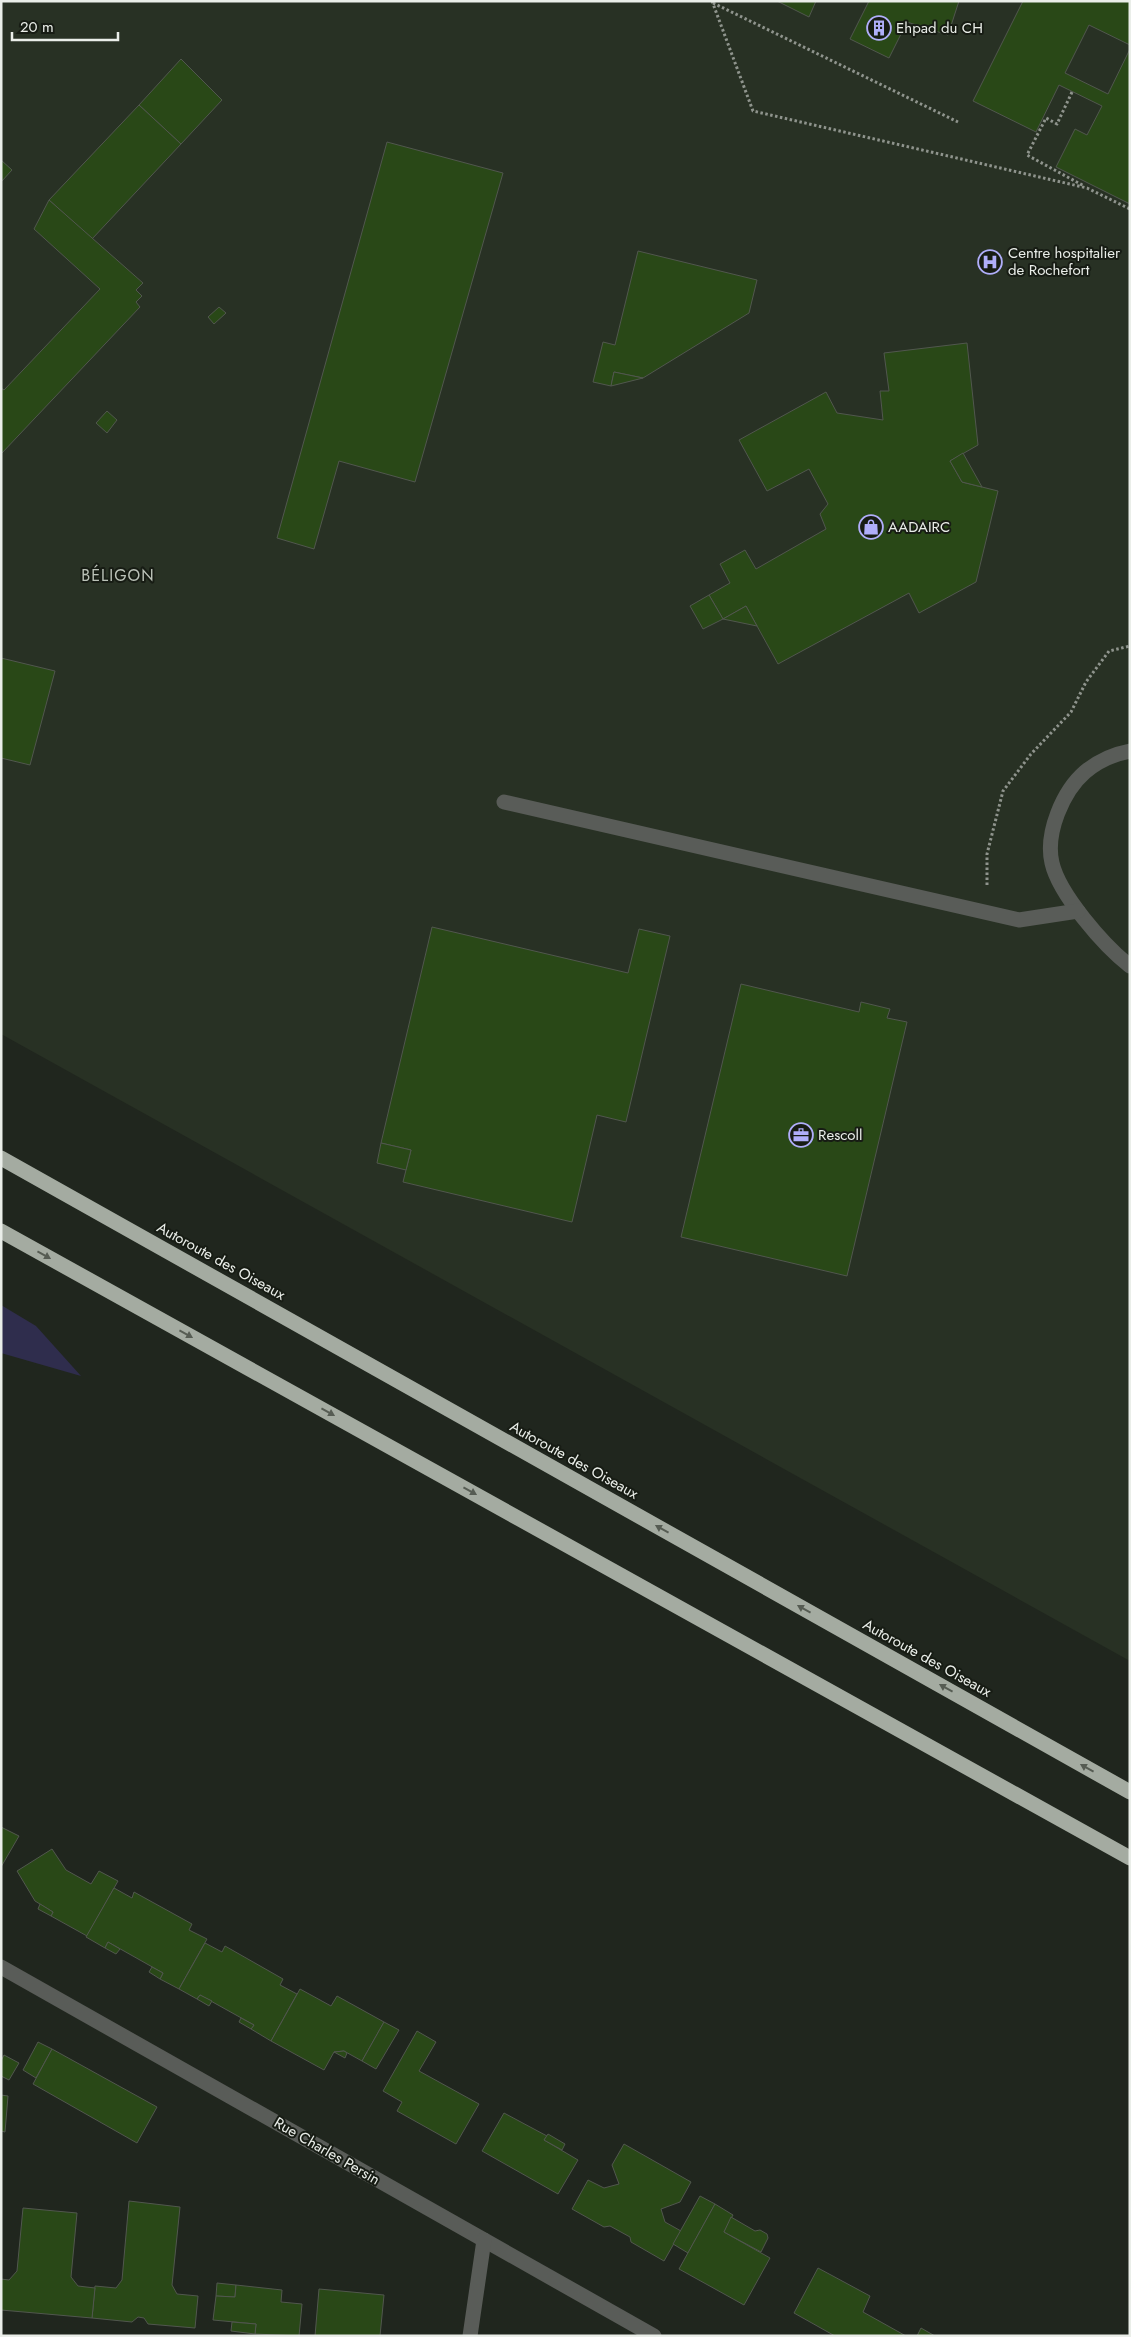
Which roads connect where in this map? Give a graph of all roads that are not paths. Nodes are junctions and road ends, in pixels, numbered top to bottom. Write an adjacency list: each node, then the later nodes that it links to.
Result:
1 (1130, 751): 3 (street)
2 (504, 802): 3 (street)
3 (1078, 911): 4 (street)
4 (1130, 966)
5 (1, 1158): 7 (highway, Autoroute des Oiseaux, one-way to 5)
6 (1, 1231): 8 (highway, one-way to 8)
7 (1130, 1792)
8 (1130, 1858)
9 (1, 1966): 10 (street, Rue Charles Persin)
10 (484, 2240): 11 (street); 12 (street, Rue Charles Persin)
11 (470, 2336)
12 (654, 2336)

